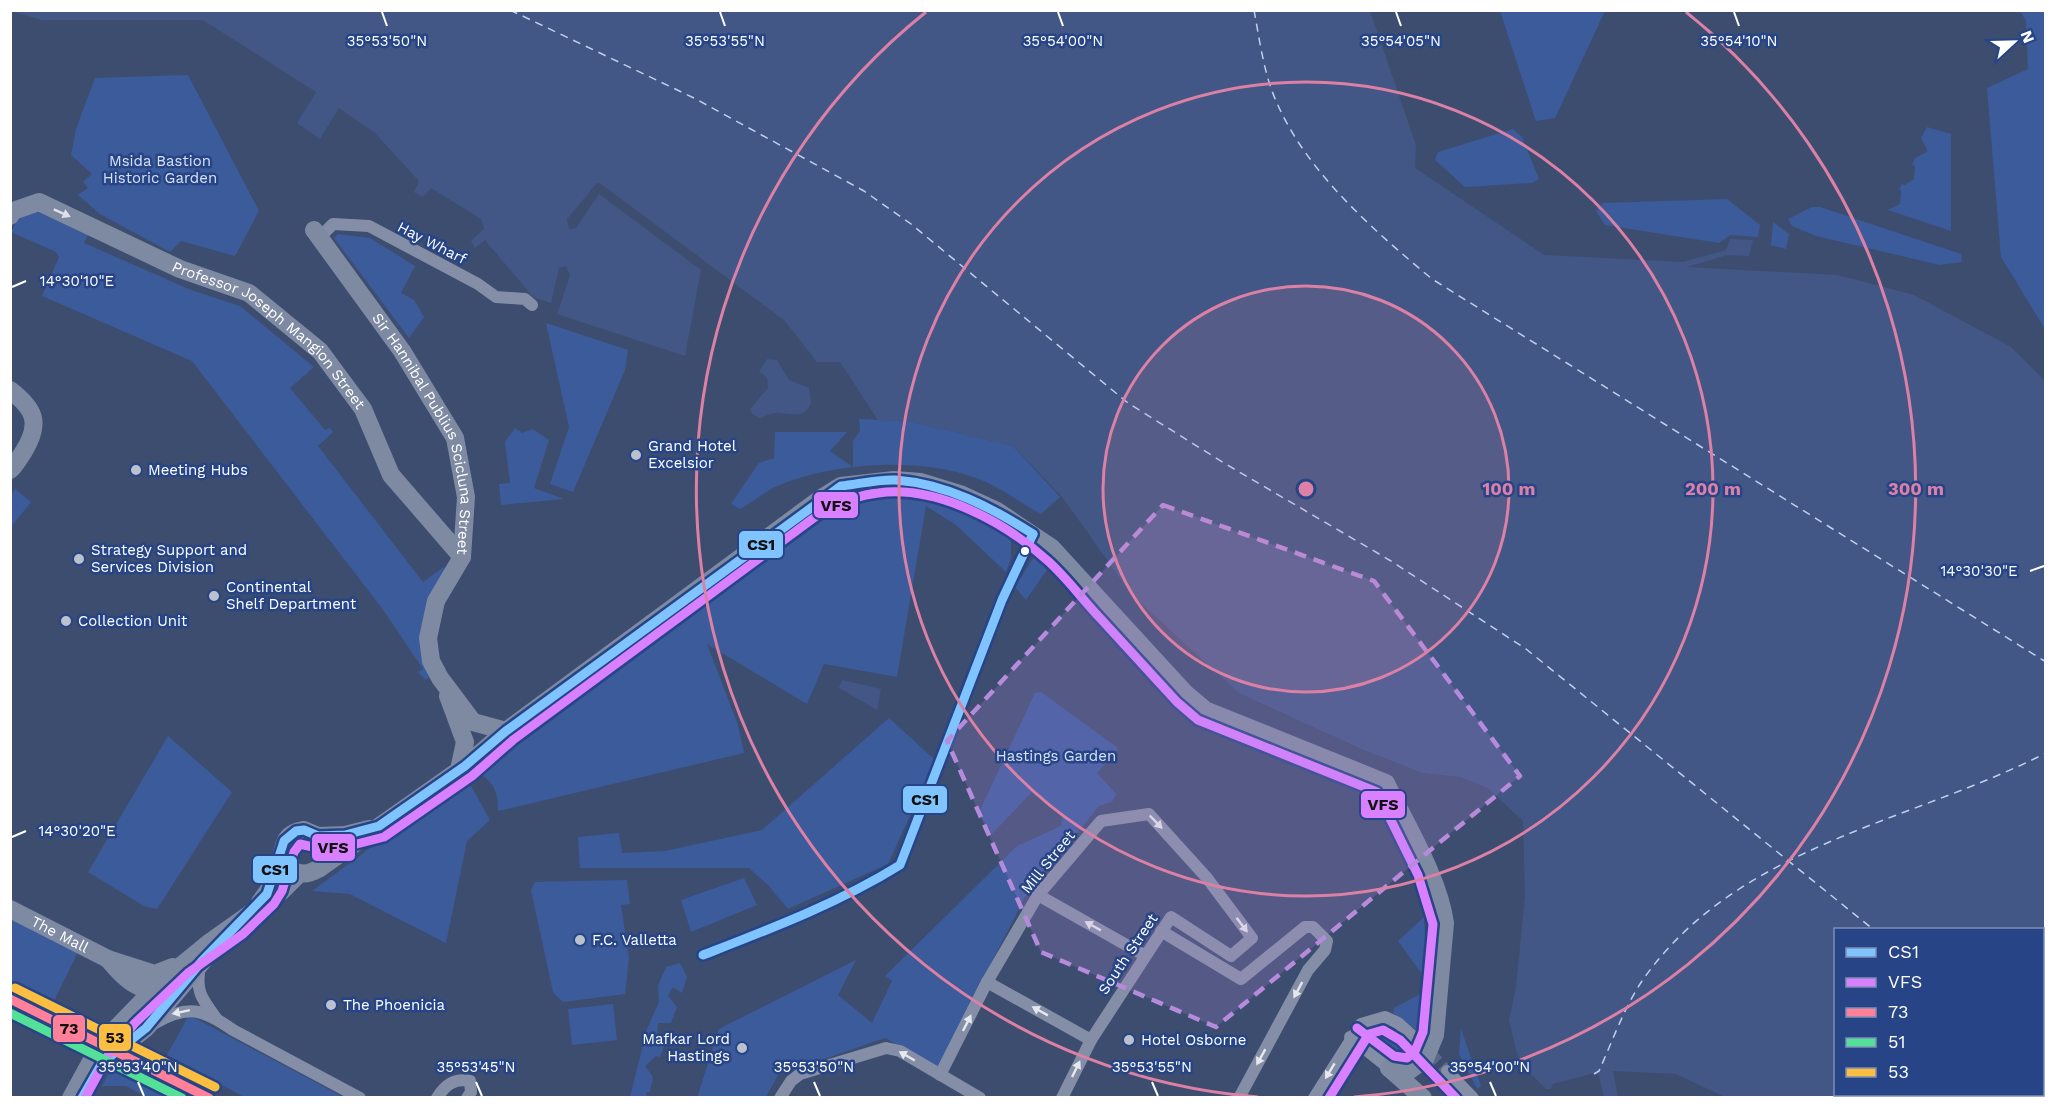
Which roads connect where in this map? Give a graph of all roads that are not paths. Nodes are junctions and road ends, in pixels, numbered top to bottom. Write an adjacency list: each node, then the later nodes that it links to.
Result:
1 (10, 216): 6 (street, Professor Joseph Mangion Street, one-way to 6)
2 (317, 234): 3 (street, Hay Wharf); 6 (street, Sir Hannibal Publius Scicluna Street)
3 (532, 305)
4 (10, 390): 5 (street)
5 (11, 470)
6 (462, 557): 7 (street, Sir Hannibal Publius Scicluna Street)
7 (444, 683): 8 (street, Sir Hannibal Publius Scicluna Street); 11 (street, Sir Hannibal Publius Scicluna Street)
8 (473, 722): 9 (street); 10 (street, Sir Hannibal Publius Scicluna Street)
9 (506, 731): 10 (street); 39 (street)
10 (483, 751): 11 (street)
11 (459, 770): 12 (street)
12 (379, 826): 13 (street); 15 (street)
13 (318, 836): 14 (street); 15 (street)
14 (281, 858): 16 (street); 20 (street)
15 (320, 868): 16 (street)
16 (298, 874): 20 (street)
17 (1207, 878): 18 (street, Mill Street, one-way to 17); 21 (street, South Street, one-way to 21)
18 (1038, 895): 22 (street, one-way to 18); 27 (street, Mill Street)
19 (10, 909): 23 (street, The Mall)
20 (240, 921): 24 (street); 25 (street)
21 (1161, 931): 22 (street, South Street); 51 (street, one-way to 51)
22 (1144, 955): 35 (street, South Street)
23 (108, 959): 25 (street); 26 (street)
24 (202, 961): 28 (street); 31 (street); 33 (street)
25 (181, 964): 28 (street)
26 (126, 980): 28 (street); 30 (street)
27 (987, 982): 35 (street, one-way to 27); 42 (street, Mill Street, one-way to 27)
28 (152, 991): 30 (street)
29 (10, 999): 32 (street)
30 (125, 1019): 32 (street); 37 (street)
31 (217, 1019): 33 (street, one-way to 33); 46 (street)
32 (70, 1028): 37 (street)
33 (146, 1028): 38 (street)
34 (1350, 1037): 36 (street); 40 (street); 52 (street, one-way to 52)
35 (1090, 1040): 50 (street, South Street, one-way to 35)
36 (1417, 1040)
37 (100, 1045): 38 (street); 44 (street)
38 (118, 1050): 45 (street)
39 (1425, 1059): 40 (street); 54 (street)
40 (1389, 1068): 53 (street)
41 (1448, 1071): 55 (street)
42 (940, 1075): 43 (street); 49 (street, one-way to 49)
43 (977, 1097)
44 (71, 1098)
45 (82, 1098)
46 (360, 1098)
47 (437, 1098): 48 (street)
48 (467, 1098)
49 (780, 1098)
50 (1062, 1098)
51 (1239, 1098)
52 (1314, 1098)
53 (1423, 1098)
54 (1428, 1098)
55 (1473, 1098)

